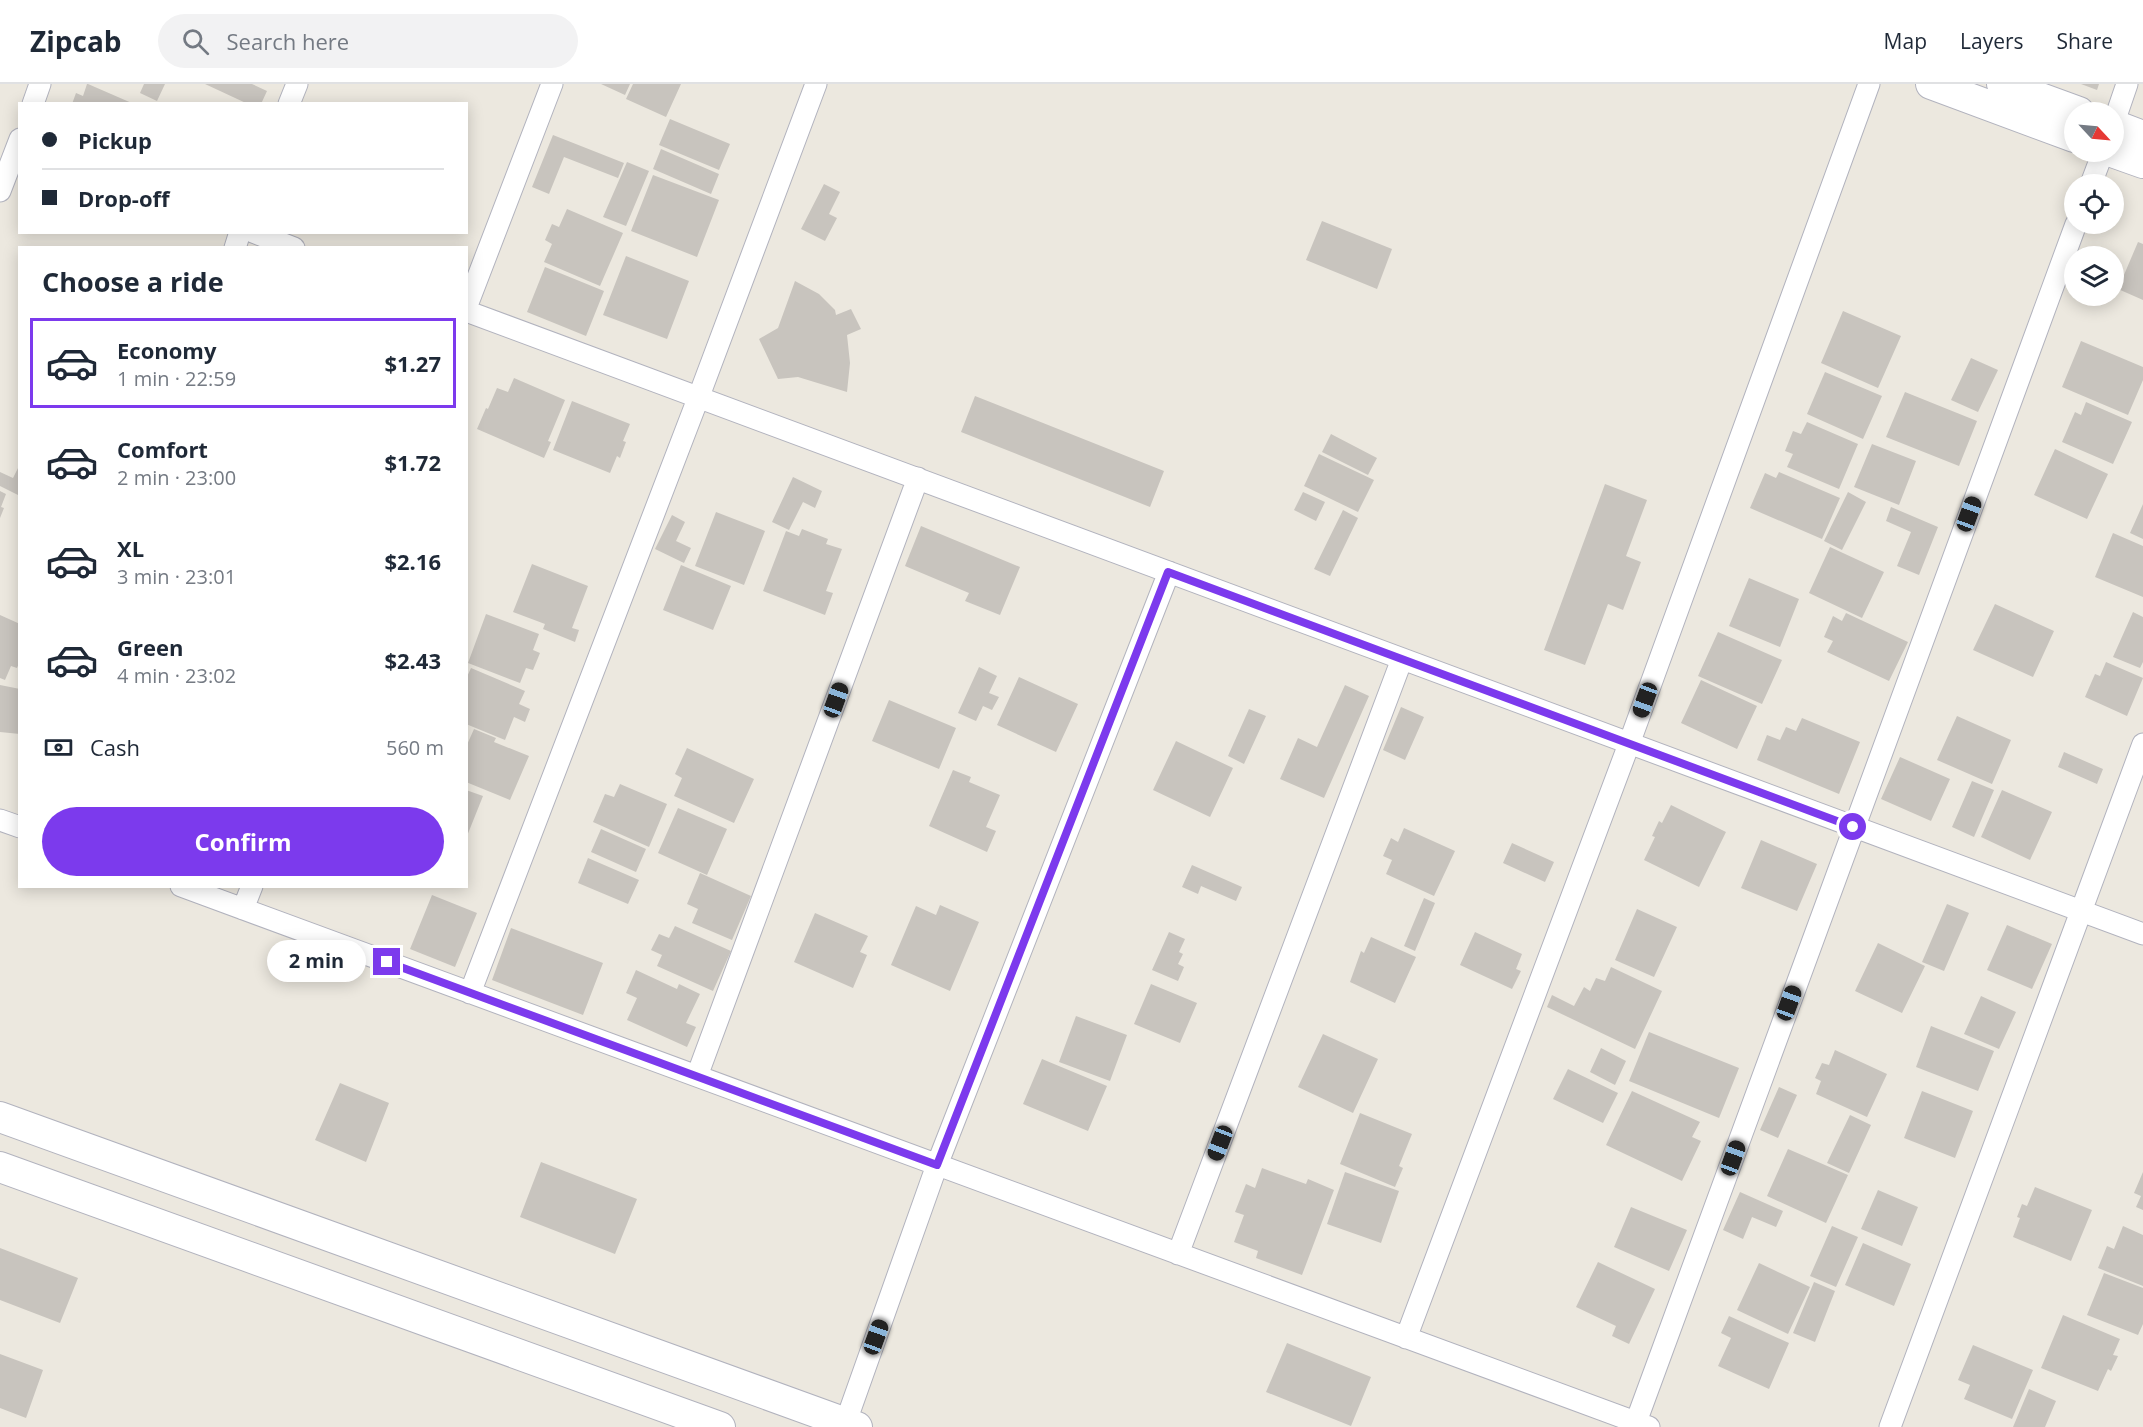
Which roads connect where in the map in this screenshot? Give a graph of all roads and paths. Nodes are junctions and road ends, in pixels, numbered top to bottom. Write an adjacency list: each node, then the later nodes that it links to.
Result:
1 (40, 84): 9 (street)
2 (297, 84): 10 (street)
3 (552, 84): 23 (street)
4 (816, 84): 25 (street)
5 (1869, 84): 29 (street)
6 (1931, 84): 14 (main road)
7 (2002, 84): 12 (main road)
8 (2127, 84): 11 (street)
9 (34, 102)
10 (290, 102)
11 (2121, 102)
12 (2064, 107)
13 (2124, 128): 15 (main road)
14 (2064, 133)
15 (2143, 136)
16 (14, 143): 19 (street)
17 (2124, 156): 18 (main road)
18 (2143, 163)
19 (0, 191)
20 (259, 234): 22 (street)
21 (2072, 234): 31 (street)
22 (289, 246)
23 (468, 304)
24 (468, 310): 25 (street)
25 (699, 396): 26 (street); 37 (street)
26 (918, 478): 27 (street); 38 (street)
27 (1168, 572): 28 (street); 40 (street)
28 (1402, 659): 29 (street); 42 (street)
29 (1629, 744): 31 (street); 43 (street)
30 (2143, 744): 35 (street)
31 (1853, 827): 35 (street); 44 (street)
32 (186, 888): 34 (street)
33 (251, 888): 34 (street)
34 (243, 909): 37 (street)
35 (2081, 911): 36 (street); 47 (street)
36 (2143, 934)
37 (470, 993): 38 (street)
38 (697, 1076): 40 (street)
39 (0, 1117): 45 (main road)
40 (937, 1165): 42 (street); 45 (street)
41 (0, 1167): 46 (main road)
42 (1178, 1254): 43 (street)
43 (1406, 1338): 44 (street)
44 (1642, 1425)
45 (849, 1426)
46 (720, 1427)
47 (1890, 1427)

